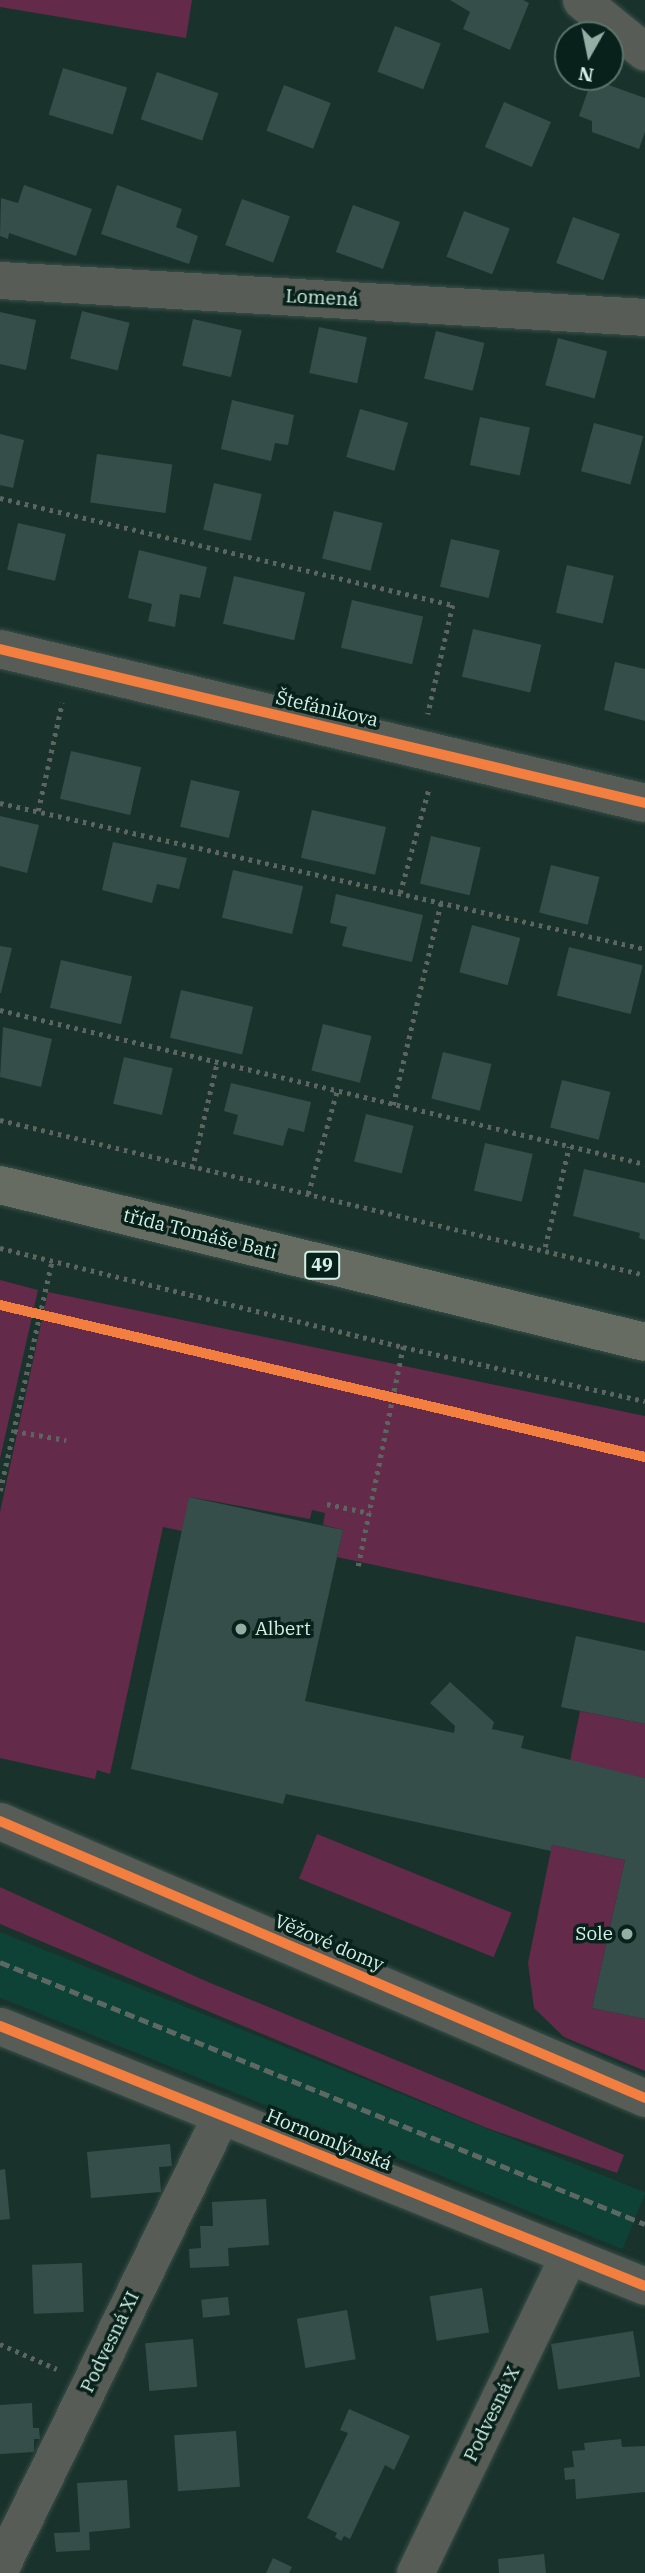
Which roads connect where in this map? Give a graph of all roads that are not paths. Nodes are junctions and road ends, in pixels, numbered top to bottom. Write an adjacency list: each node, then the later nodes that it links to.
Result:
1 (581, 0): 2 (street)
2 (645, 52)
3 (0, 280): 4 (street, Lomená)
4 (645, 317)
5 (0, 649): 6 (street, Štefánikova)
6 (645, 803)
7 (0, 1185): 8 (main road, třída Tomáše Bati / 49)
8 (645, 1342)
9 (0, 1821): 11 (street, Věžové domy)
10 (0, 2026): 12 (street, Hornomlýnská)
11 (645, 2098)
12 (221, 2115): 13 (street, Hornomlýnská); 15 (street, Podvesná XI)
13 (569, 2255): 14 (street, Hornomlýnská); 16 (street, Podvesná X)
14 (645, 2286)
15 (0, 2568)
16 (415, 2573)

